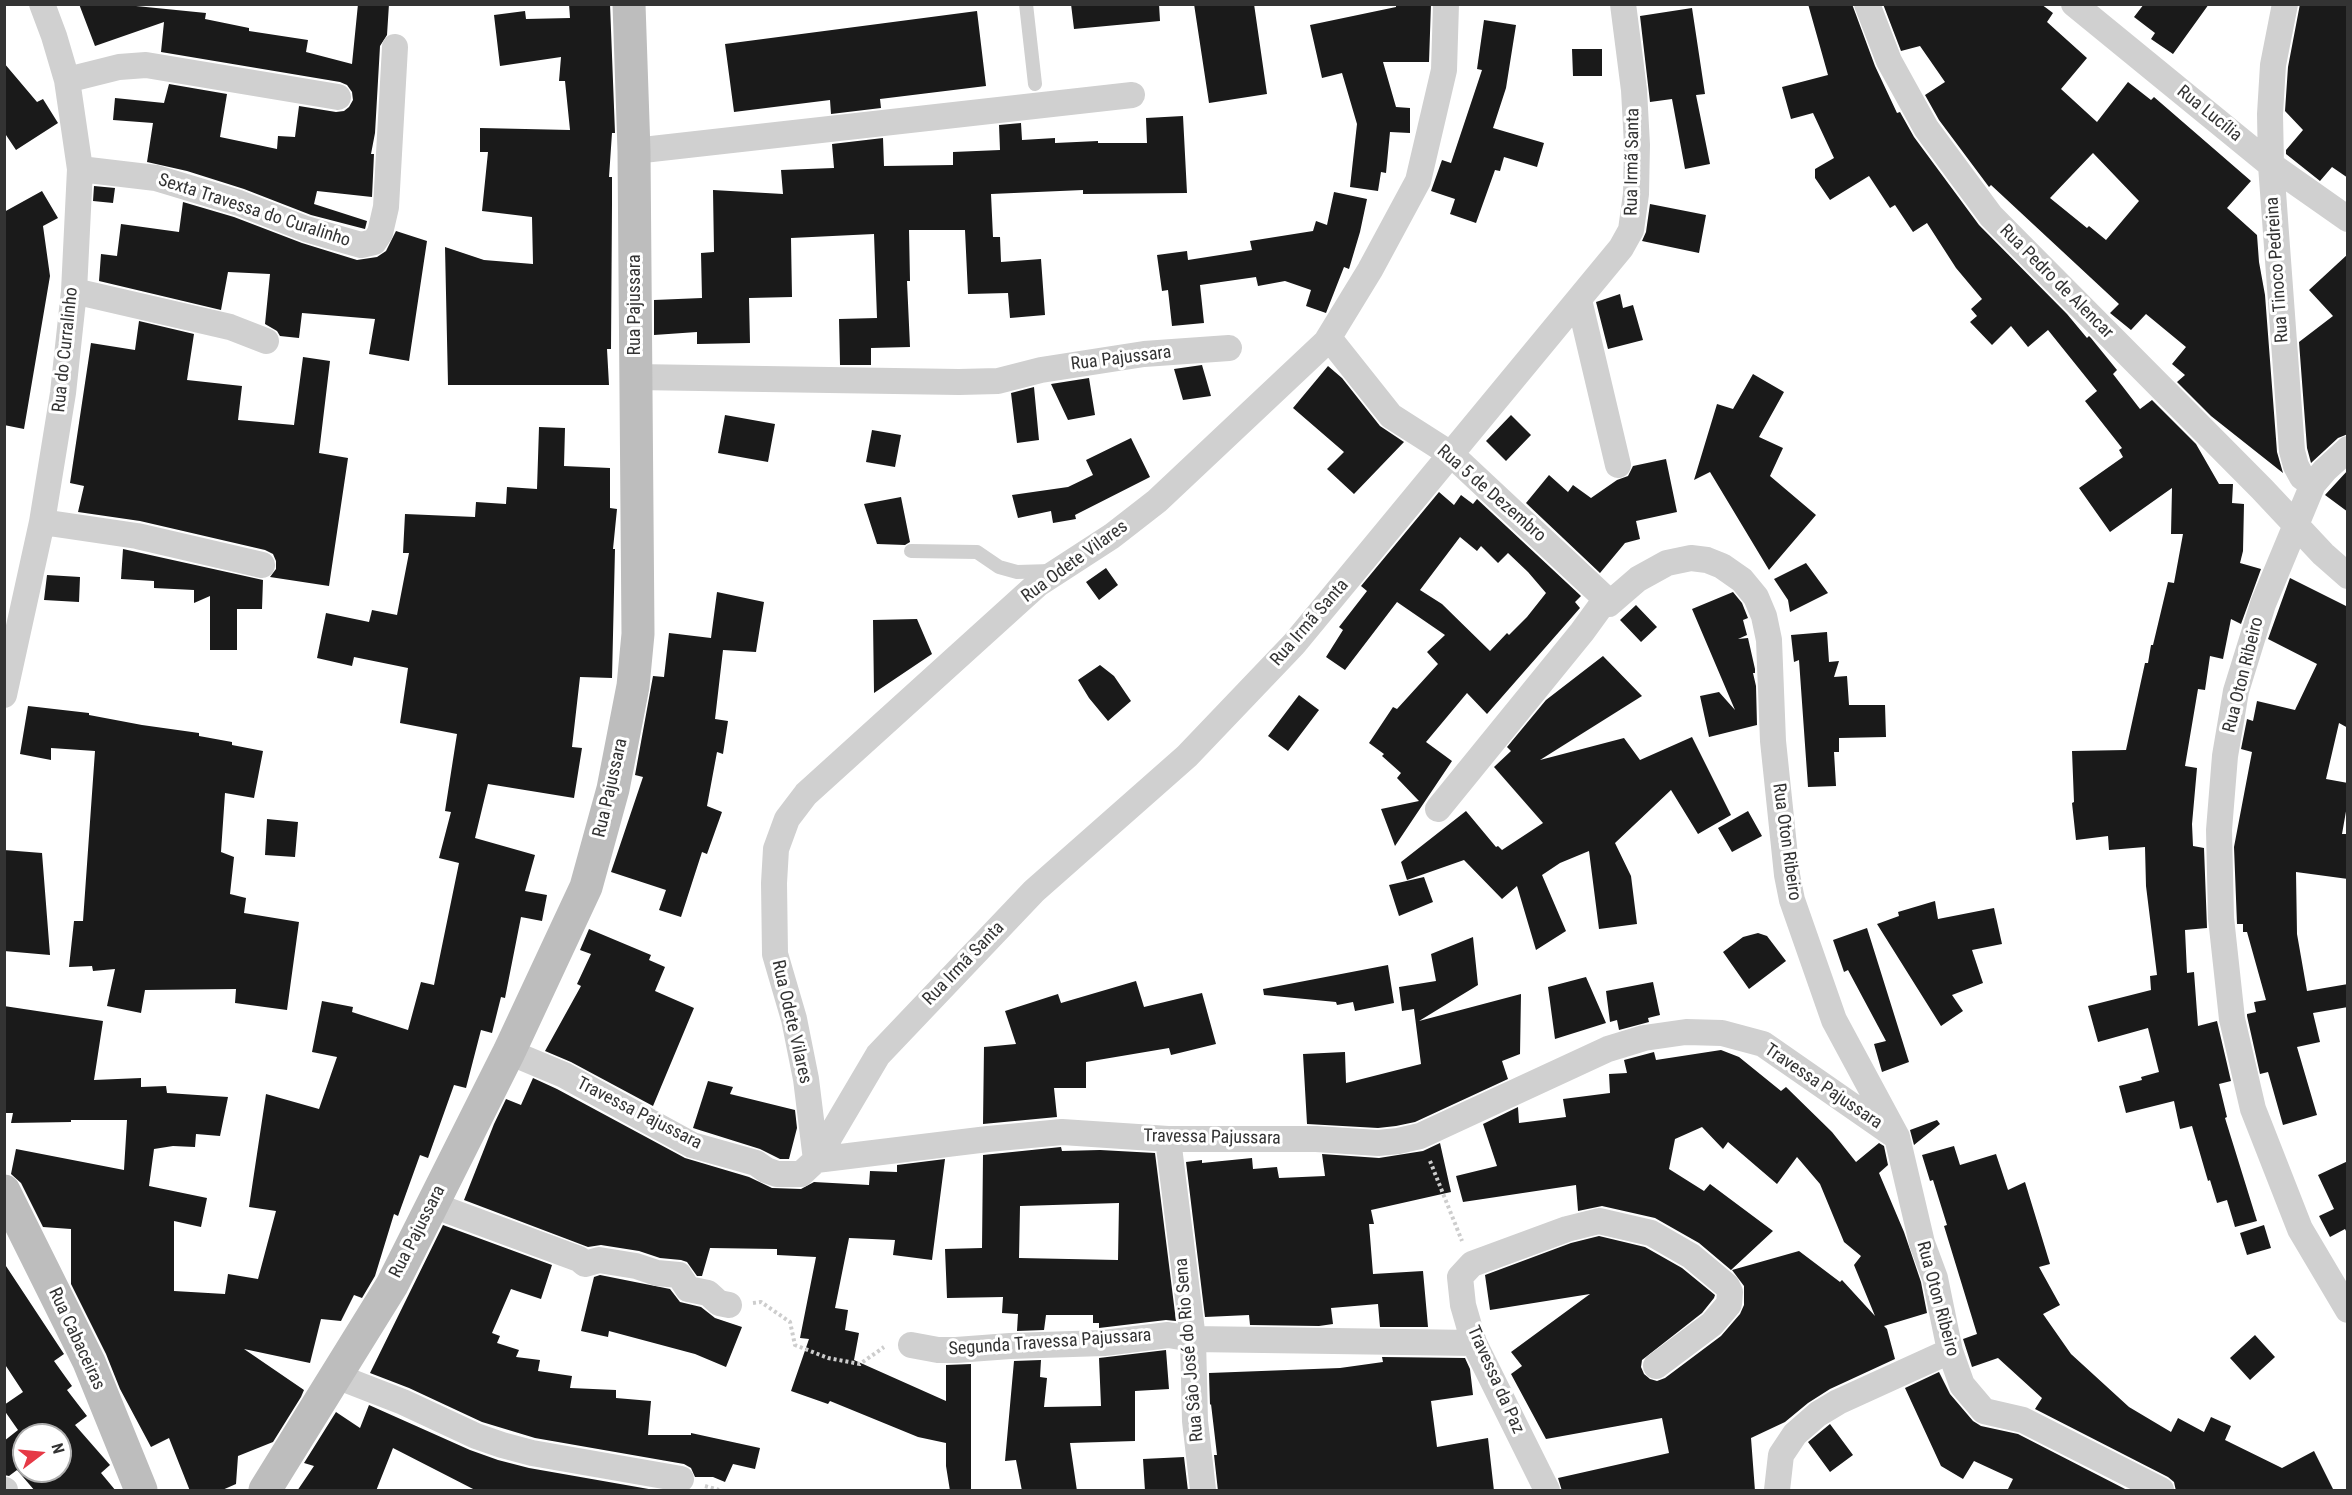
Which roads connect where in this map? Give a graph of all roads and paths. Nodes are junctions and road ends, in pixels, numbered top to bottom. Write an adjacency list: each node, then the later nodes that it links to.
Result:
1 (42, 4): 10 (street, Rua do Curralinho)
2 (629, 4): 14 (main road, Rua Pajussara)
3 (1026, 4): 11 (lane)
4 (1446, 4): 20 (street, Rua Odete Vilares)
5 (1623, 4): 19 (street, Rua Irmã Santa)
6 (1867, 4): 29 (street, Rua Pedro de Alencar)
7 (2074, 4): 15 (street, Rua Lucília)
8 (2285, 4): 15 (street, Rua Tinoco Pedreina)
9 (395, 47): 16 (street, Sexta Travessa do Curalinho)
10 (67, 80): 13 (street); 16 (street, Rua do Curralinho)
11 (1035, 84)
12 (1132, 95): 14 (street)
13 (338, 97)
14 (634, 151): 23 (main road, Rua Pajussara)
15 (2271, 165): 17 (street, Rua Lucília); 27 (street, Rua Tinoco Pedreina)
16 (80, 169): 18 (street, Rua do Curralinho)
17 (2348, 219)
18 (74, 291): 21 (street); 28 (street, Rua do Curralinho)
19 (1579, 300): 25 (street, Rua Irmã Santa); 26 (street)
20 (1329, 338): 25 (street, Rua 5 de Dezembro); 32 (street, Rua Odete Vilares)
21 (266, 341)
22 (1229, 348): 23 (street, Rua Pajussara)
23 (645, 378): 37 (main road, Rua Pajussara)
24 (2348, 449): 27 (street)
25 (1452, 455): 34 (street, Rua 5 de Dezembro); 41 (street, Rua Irmã Santa)
26 (1618, 465)
27 (2313, 484): 29 (street)
28 (42, 522): 31 (street); 35 (street, Rua do Curralinho)
29 (2294, 525): 33 (street, Rua Pedro de Alencar); 46 (street, Rua Oton Ribeiro)
30 (911, 551): 32 (lane)
31 (262, 565)
32 (1058, 570): 41 (street, Rua Odete Vilares)
33 (2348, 576)
34 (1606, 598): 36 (street); 39 (street, Rua Oton Ribeiro)
35 (4, 695)
36 (1438, 809)
37 (509, 1052): 41 (street, Travessa Pajussara); 43 (main road, Rua Pajussara)
38 (1420, 1136): 39 (street, Travessa Pajussara); 40 (street, Travessa Pajussara); 44 (path)
39 (1897, 1137): 50 (street, Rua Oton Ribeiro)
40 (1168, 1139): 41 (street, Travessa Pajussara); 47 (street, Rua Sâo José do Rio Sena)
41 (816, 1160)
42 (4, 1191): 54 (main road, Rua Cabaceiras)
43 (432, 1205): 45 (street); 52 (main road, Rua Pajussara)
44 (1472, 1264): 48 (street, Travessa da Paz); 51 (street)
45 (729, 1305): 49 (path)
46 (2348, 1310)
47 (1193, 1339): 48 (street, Segunda Travessa Pajussara); 49 (street, Segunda Travessa Pajussara); 56 (street, Rua Sâo José do Rio Sena)
48 (1474, 1343): 57 (street, Travessa da Paz)
49 (911, 1345)
50 (1950, 1351): 58 (street); 59 (street, Rua Oton Ribeiro)
51 (1656, 1366)
52 (336, 1376): 53 (street); 55 (main road, Rua Pajussara)
53 (681, 1479)
54 (141, 1491)
55 (266, 1491)
56 (1203, 1491)
57 (1547, 1491)
58 (1778, 1491)
59 (2161, 1491)

